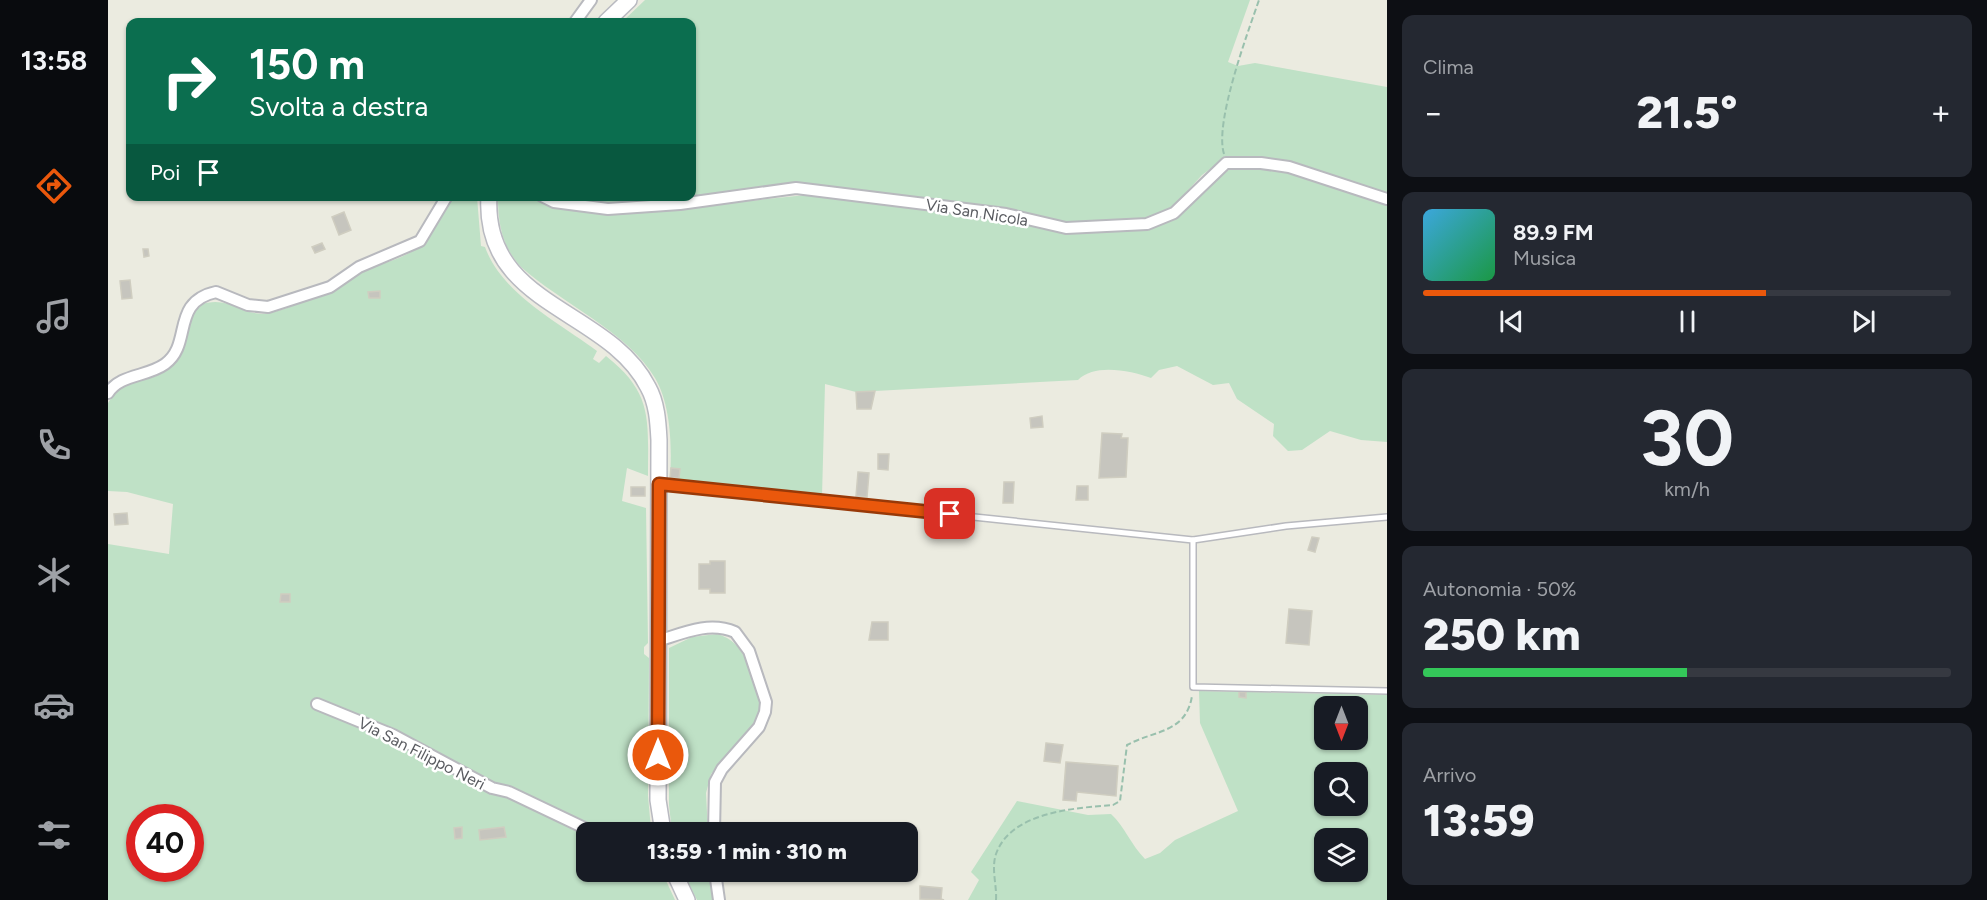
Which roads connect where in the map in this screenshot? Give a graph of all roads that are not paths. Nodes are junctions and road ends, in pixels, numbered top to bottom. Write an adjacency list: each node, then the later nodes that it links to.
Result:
1 (591, 0): 3 (street)
2 (629, 0): 4 (street)
3 (578, 18)
4 (610, 18)
5 (1387, 200): 8 (street, Via San Nicola)
6 (444, 201): 9 (street)
7 (489, 201): 10 (street)
8 (552, 201)
9 (108, 393)
10 (659, 484): 12 (lane); 13 (street)
11 (1387, 517): 12 (lane)
12 (1193, 540): 14 (lane)
13 (658, 641): 16 (street); 17 (street)
14 (1387, 691)
15 (317, 704): 18 (street, Via San Filippo Neri)
16 (661, 822)
17 (714, 822)
18 (576, 824)
19 (679, 882): 21 (street)
20 (716, 882): 22 (street)
21 (687, 900)
22 (719, 900)

